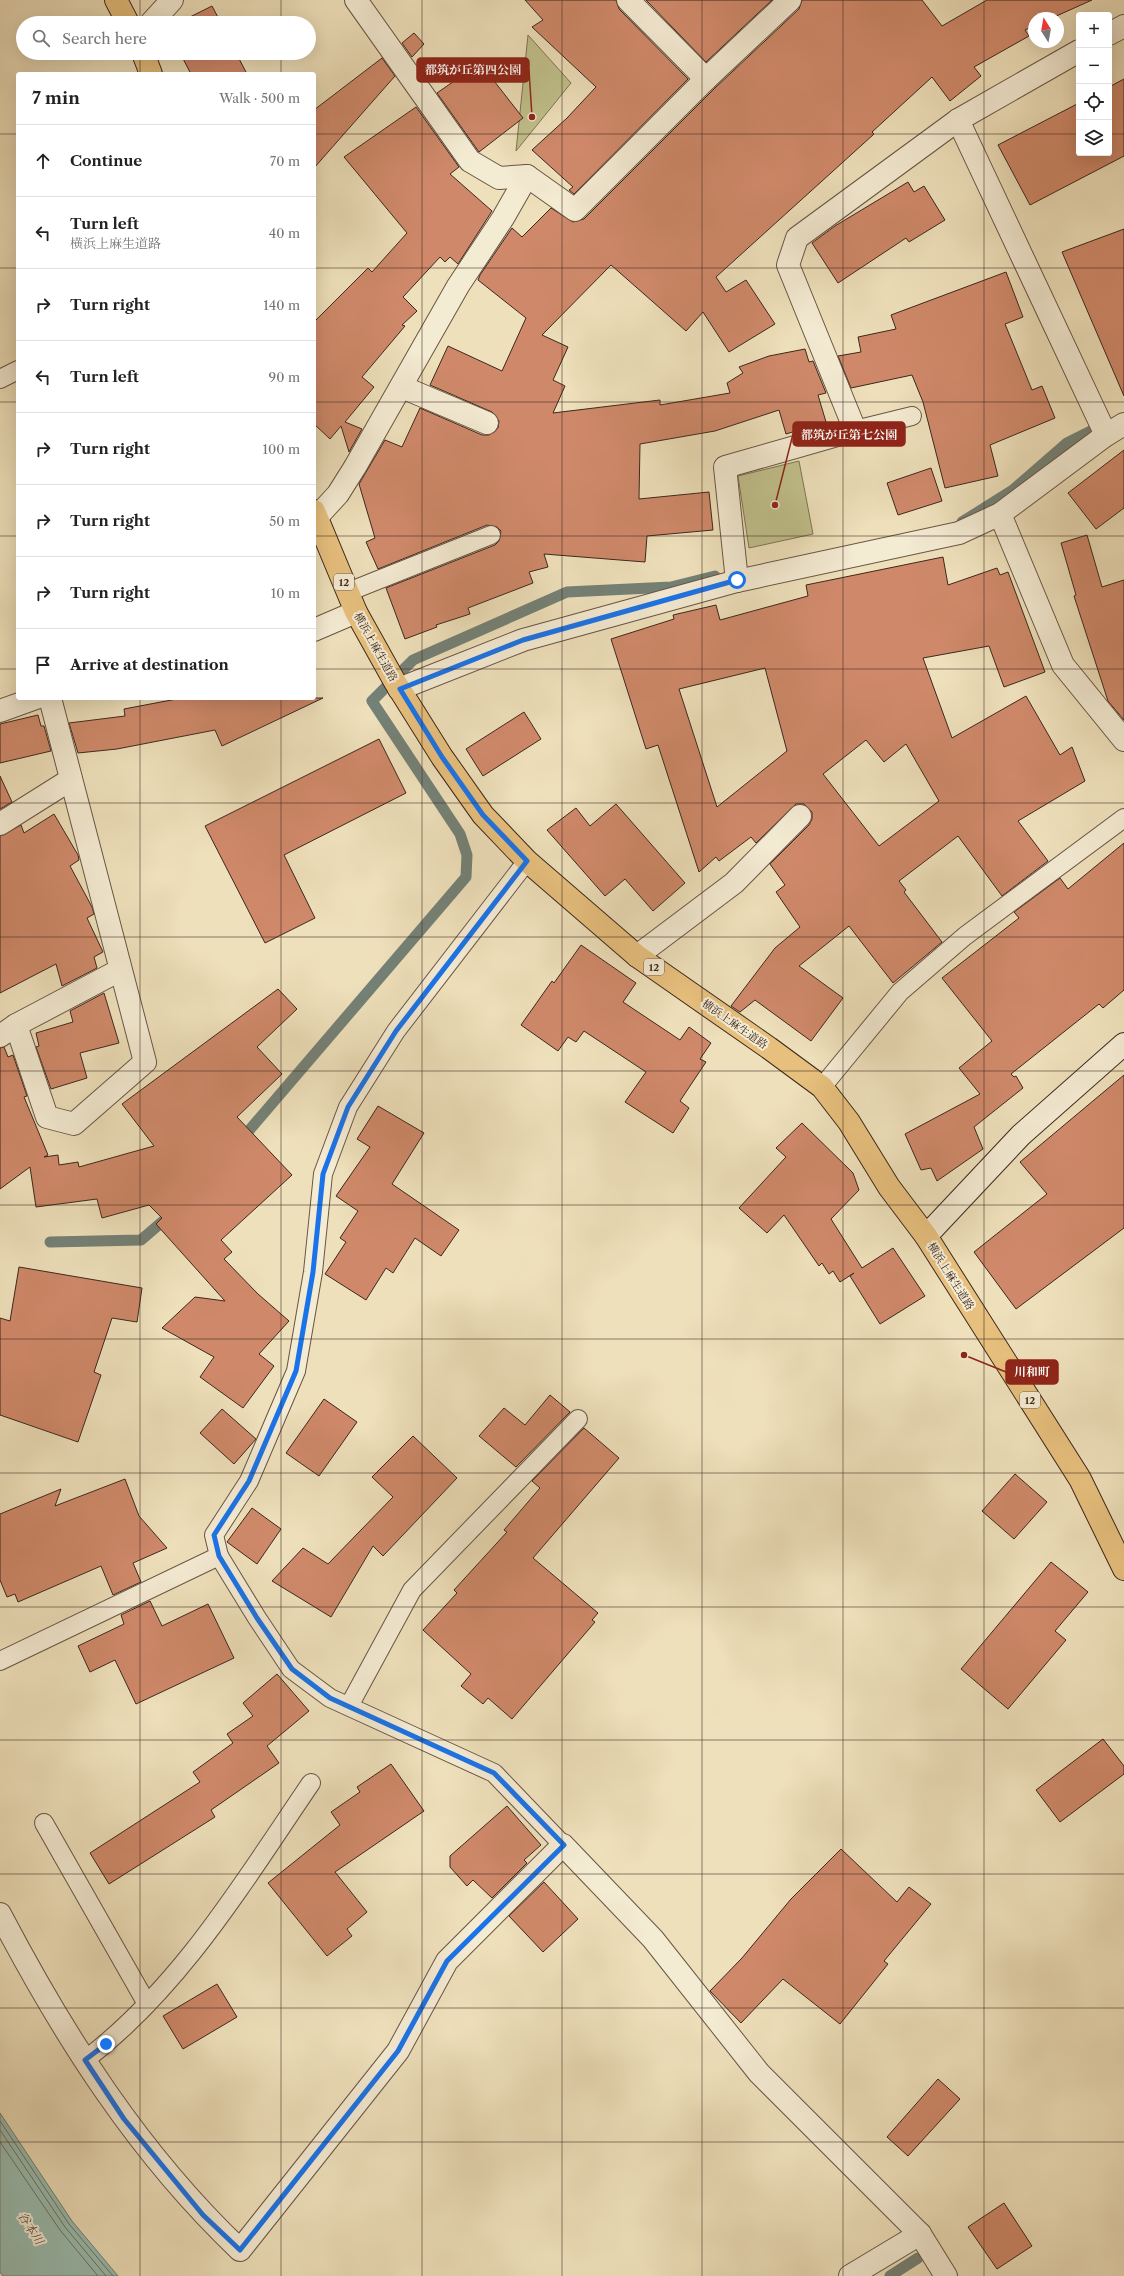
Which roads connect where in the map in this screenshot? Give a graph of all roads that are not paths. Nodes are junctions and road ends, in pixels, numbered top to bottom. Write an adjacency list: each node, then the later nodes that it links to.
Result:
1 (116, 0): 6 (main road)
2 (172, 0): 7 (street)
3 (356, 0): 15 (street)
4 (628, 0): 13 (street)
5 (790, 0): 13 (street)
6 (124, 16)
7 (157, 16)
8 (1124, 26): 9 (street)
9 (1112, 32)
10 (1076, 53): 14 (street)
11 (146, 60): 12 (main road)
12 (150, 72)
13 (706, 79): 15 (street)
14 (958, 120): 21 (street); 22 (street)
15 (527, 176): 18 (street)
16 (16, 371): 17 (lane)
17 (0, 379)
18 (402, 387): 20 (street); 23 (street)
19 (912, 416): 21 (lane)
20 (487, 423)
21 (855, 430): 27 (street)
22 (1115, 430): 24 (street)
23 (316, 514)
24 (1000, 514): 27 (street); 34 (street)
25 (316, 517): 28 (main road, 横浜上麻生道路 / 12)
26 (491, 535): 28 (lane)
27 (737, 580): 30 (street)
28 (352, 602): 29 (street); 30 (main road, 横浜上麻生道路 / 12)
29 (316, 629)
30 (397, 686): 39 (main road, 横浜上麻生道路 / 12)
31 (30, 700): 33 (street)
32 (50, 700): 35 (street)
33 (0, 711)
34 (1124, 740)
35 (70, 780): 38 (street); 41 (street)
36 (800, 816): 40 (street)
37 (1124, 818): 44 (lane)
38 (0, 824)
39 (527, 861): 40 (main road, 横浜上麻生道路 / 12); 47 (lane)
40 (637, 956): 44 (main road, 横浜上麻生道路 / 12)
41 (120, 970): 42 (street); 42 (street)
42 (8, 1031)
43 (1124, 1044): 45 (street)
44 (822, 1087): 45 (main road, 横浜上麻生道路 / 12)
45 (926, 1236): 48 (main road, 横浜上麻生道路 / 12)
46 (578, 1419): 50 (lane)
47 (219, 1556): 49 (lane); 50 (lane)
48 (1124, 1569)
49 (0, 1661)
50 (348, 1706): 53 (lane)
51 (311, 1783): 55 (lane)
52 (44, 1823): 55 (lane)
53 (564, 1845): 56 (street); 57 (street)
54 (0, 1914): 56 (street)
55 (147, 2004): 56 (lane)
56 (85, 2060)
57 (920, 2234): 58 (street); 59 (street)
58 (850, 2276)
59 (946, 2276)

